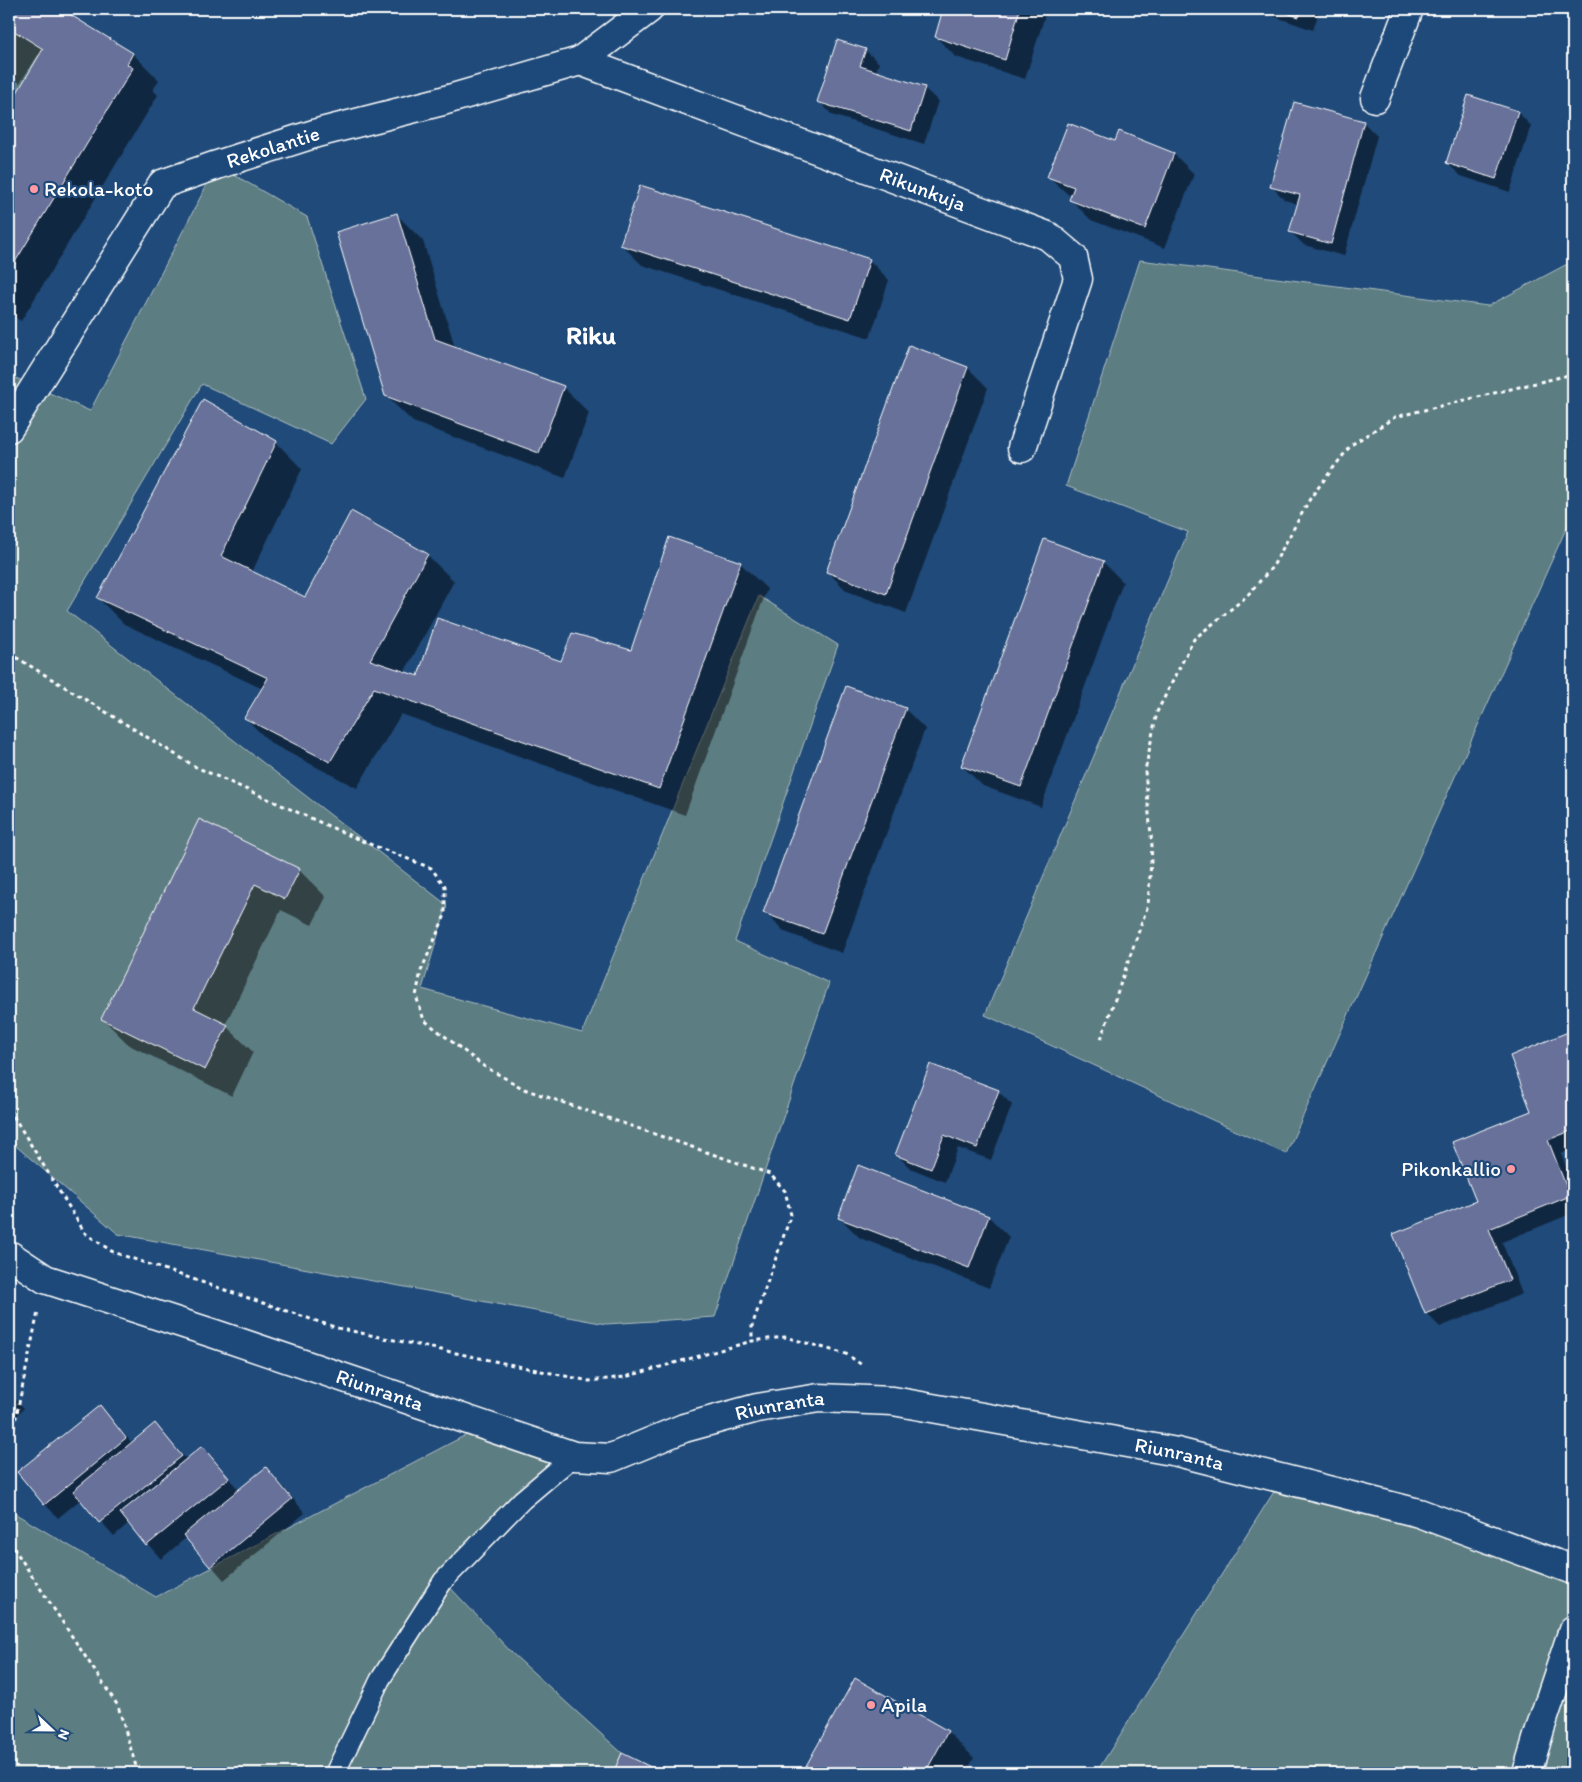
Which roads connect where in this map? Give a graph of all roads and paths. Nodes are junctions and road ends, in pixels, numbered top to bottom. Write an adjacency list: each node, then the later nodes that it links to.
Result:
1 (649, 9): 3 (street, Rekolantie)
2 (1410, 9): 4 (street)
3 (580, 61): 6 (street, Rekolantie); 7 (street, Rikunkuja)
4 (1375, 98)
5 (1573, 374): 9 (path)
6 (9, 428)
7 (1022, 448)
8 (9, 653): 13 (path)
9 (1101, 1038)
10 (9, 1109): 13 (path)
11 (9, 1254): 12 (street, Riunranta)
12 (44, 1280): 15 (path); 16 (street, Riunranta)
13 (752, 1341): 14 (path)
14 (894, 1401): 16 (street, Riunranta); 18 (street, Riunranta)
15 (9, 1451)
16 (574, 1456): 21 (lane)
17 (9, 1541): 20 (path)
18 (1573, 1570)
19 (1573, 1630): 22 (street)
20 (138, 1773)
21 (335, 1773)
22 (1527, 1773)

